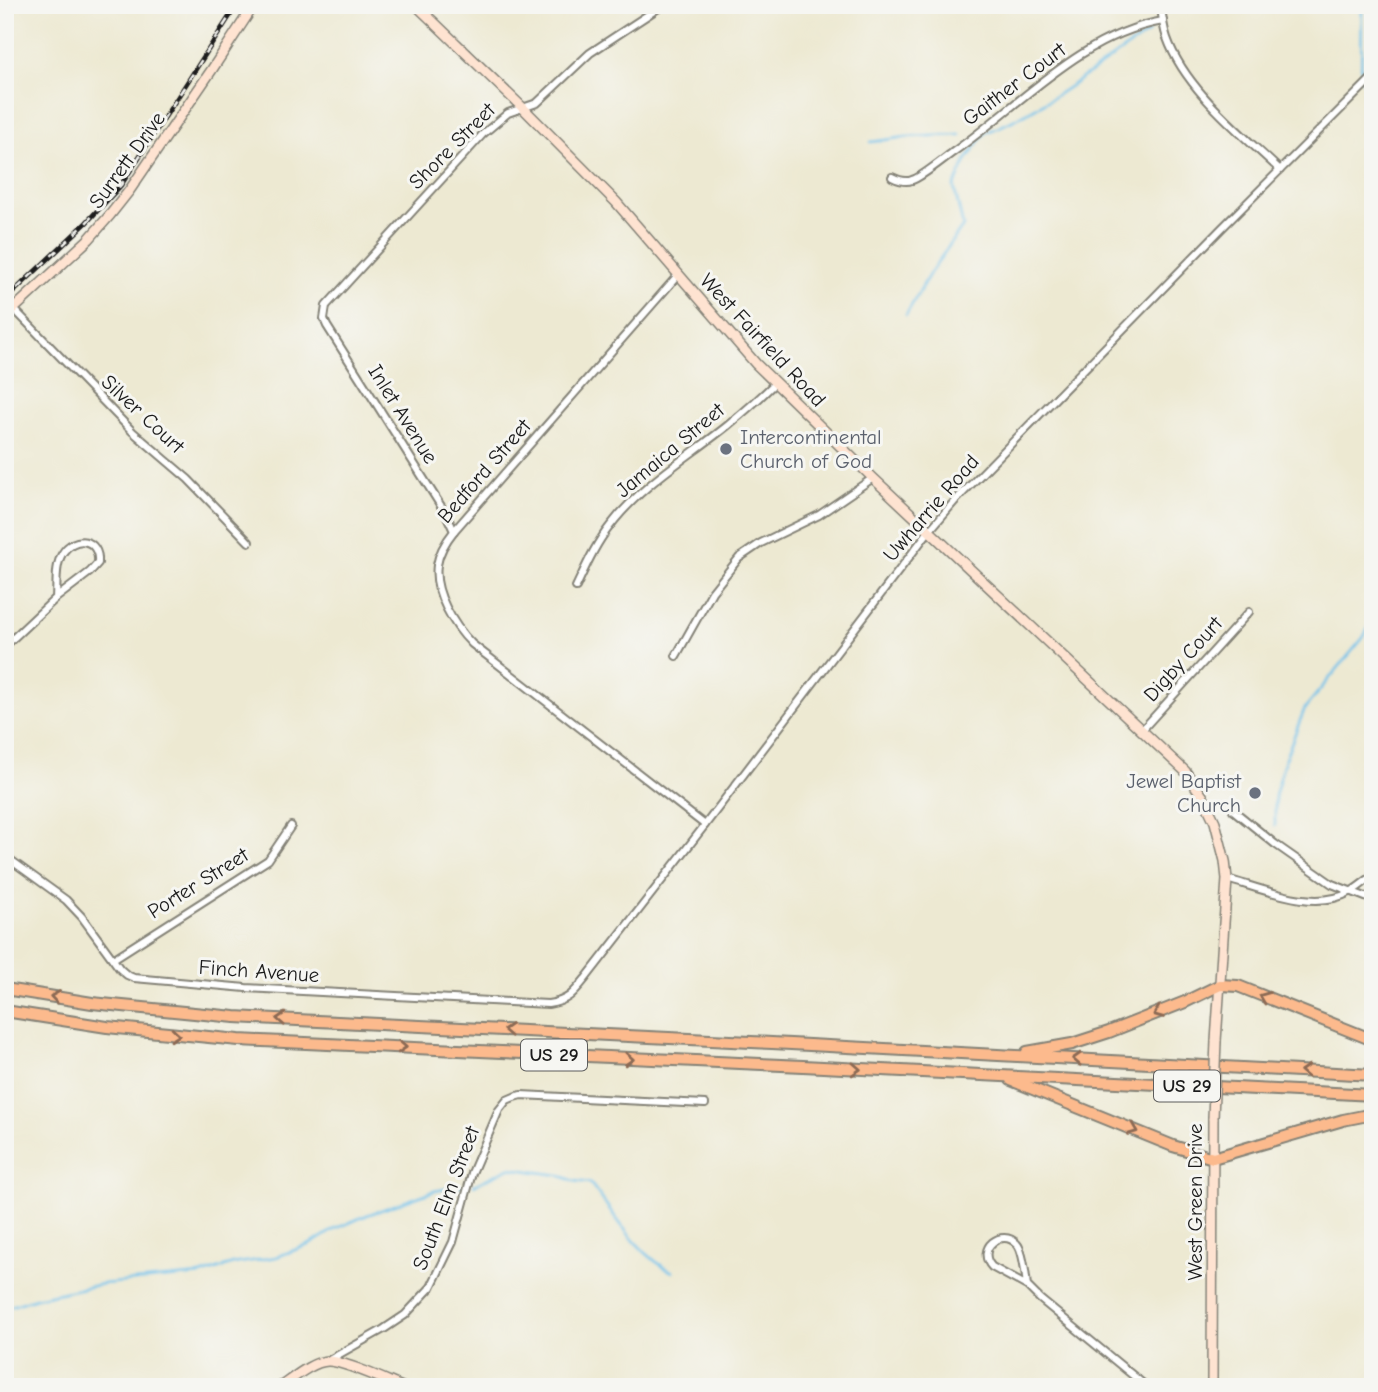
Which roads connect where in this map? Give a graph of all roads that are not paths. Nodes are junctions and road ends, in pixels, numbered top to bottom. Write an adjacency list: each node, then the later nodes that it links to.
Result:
1 (254, 5): 11 (main road, Surrett Drive)
2 (416, 5): 7 (main road, West Fairfield Road)
3 (663, 5): 7 (street, Shore Street)
4 (1161, 5): 5 (street)
5 (1163, 21): 8 (street); 9 (street, Gaither Court)
6 (1373, 77): 8 (street, Uwharrie Road)
7 (523, 108): 10 (main road, West Fairfield Road); 12 (street, Shore Street)
8 (1280, 170): 17 (street, Uwharrie Road)
9 (892, 177)
10 (679, 274): 14 (main road, West Fairfield Road); 16 (street, Bedford Street)
11 (15, 309): 13 (main road, Surrett Drive); 18 (street, Silver Court)
12 (324, 316): 16 (street, Inlet Avenue)
13 (5, 317)
14 (775, 383): 15 (main road, West Fairfield Road); 19 (street, Jamaica Street)
15 (873, 478): 17 (main road, West Fairfield Road); 23 (street)
16 (454, 531): 27 (street, Bedford Street)
17 (929, 531): 24 (main road, West Fairfield Road); 27 (street, Uwharrie Road)
18 (249, 542)
19 (576, 587)
20 (56, 598): 20 (street); 22 (street)
21 (1249, 612): 24 (street, Digby Court)
22 (5, 646)
23 (676, 656)
24 (1142, 730): 25 (main road, West Fairfield Road)
25 (1209, 810): 31 (main road, West Green Drive)
26 (1233, 810): 32 (street)
27 (705, 825): 37 (street, Uwharrie Road)
28 (291, 826): 34 (street, Porter Street)
29 (5, 856): 34 (street, Finch Avenue)
30 (1373, 876): 32 (street)
31 (1227, 879): 32 (street); 35 (main road, West Green Drive)
32 (1352, 891): 33 (street)
33 (1373, 900)
34 (113, 959): 37 (street, Finch Avenue)
35 (1220, 985): 39 (highway, one-way to 35); 40 (highway, one-way to 40); 46 (main road, West Green Drive, bridge)
36 (5, 989): 40 (highway, US 29, one-way to 36)
37 (562, 1001)
38 (5, 1011): 42 (highway, US 29, one-way to 42)
39 (1373, 1040)
40 (1008, 1055): 41 (highway, US 29, one-way to 40)
41 (1373, 1075)
42 (1002, 1076): 43 (highway, US 29); 46 (highway, one-way to 46)
43 (1373, 1095)
44 (705, 1104): 48 (street, South Elm Street)
45 (1373, 1114): 46 (highway)
46 (1213, 1158): 49 (main road, West Green Drive)
47 (1027, 1286): 47 (street); 52 (street)
48 (327, 1361): 50 (main road, South Elm Street); 51 (main road)
49 (1213, 1385)
50 (280, 1387)
51 (402, 1387)
52 (1147, 1387)

